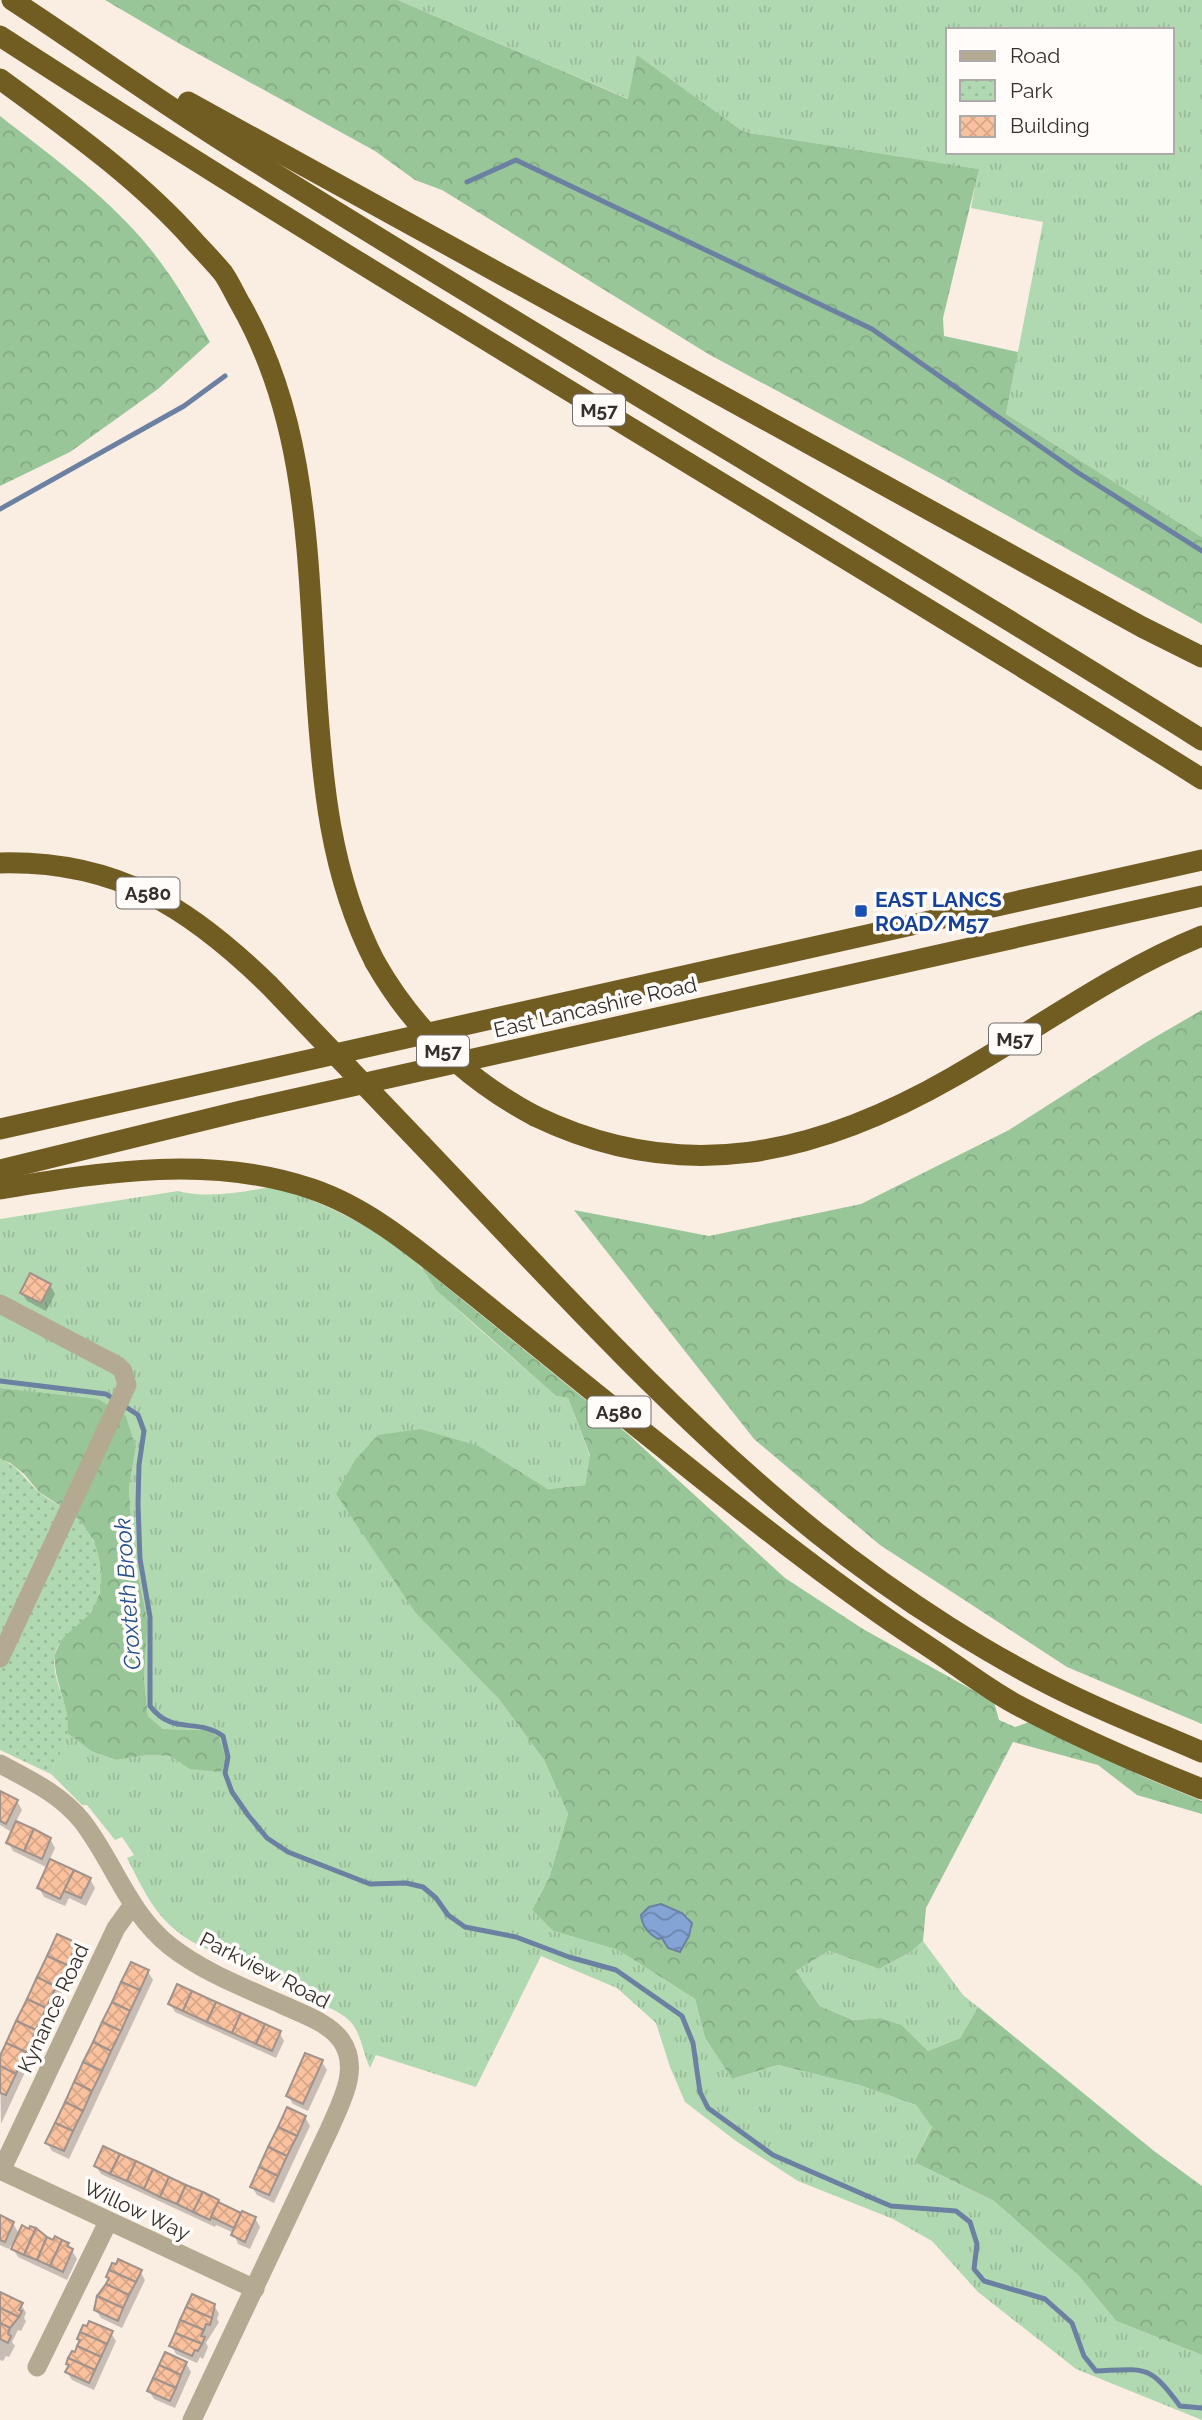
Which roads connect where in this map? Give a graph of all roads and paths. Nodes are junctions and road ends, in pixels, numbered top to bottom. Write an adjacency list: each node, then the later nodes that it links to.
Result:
1 (12, 0): 3 (highway, M57)
2 (0, 36): 7 (highway, M57)
3 (90, 51): 5 (highway, M57); 6 (highway, M57)
4 (0, 79): 11 (highway, M57, bridge)
5 (1202, 657)
6 (1202, 740)
7 (1202, 779)
8 (1202, 860): 12 (highway, East Lancashire Road)
9 (0, 863): 17 (highway, A580, bridge)
10 (1202, 896): 13 (highway, East Lancashire Road)
11 (1195, 939)
12 (0, 1129)
13 (0, 1170)
14 (0, 1189): 19 (highway, A580)
15 (0, 1304): 16 (street)
16 (0, 1658)
17 (1202, 1752)
18 (0, 1764): 20 (street, Parkview Road)
19 (1202, 1789)
20 (132, 1906): 21 (street, Kynance Road); 23 (street, Parkview Road)
21 (1, 2170): 22 (street, Willow Way)
22 (108, 2222): 23 (street, Willow Way); 24 (street)
23 (255, 2289): 25 (street, Parkview Road)
24 (37, 2367)
25 (192, 2420)

